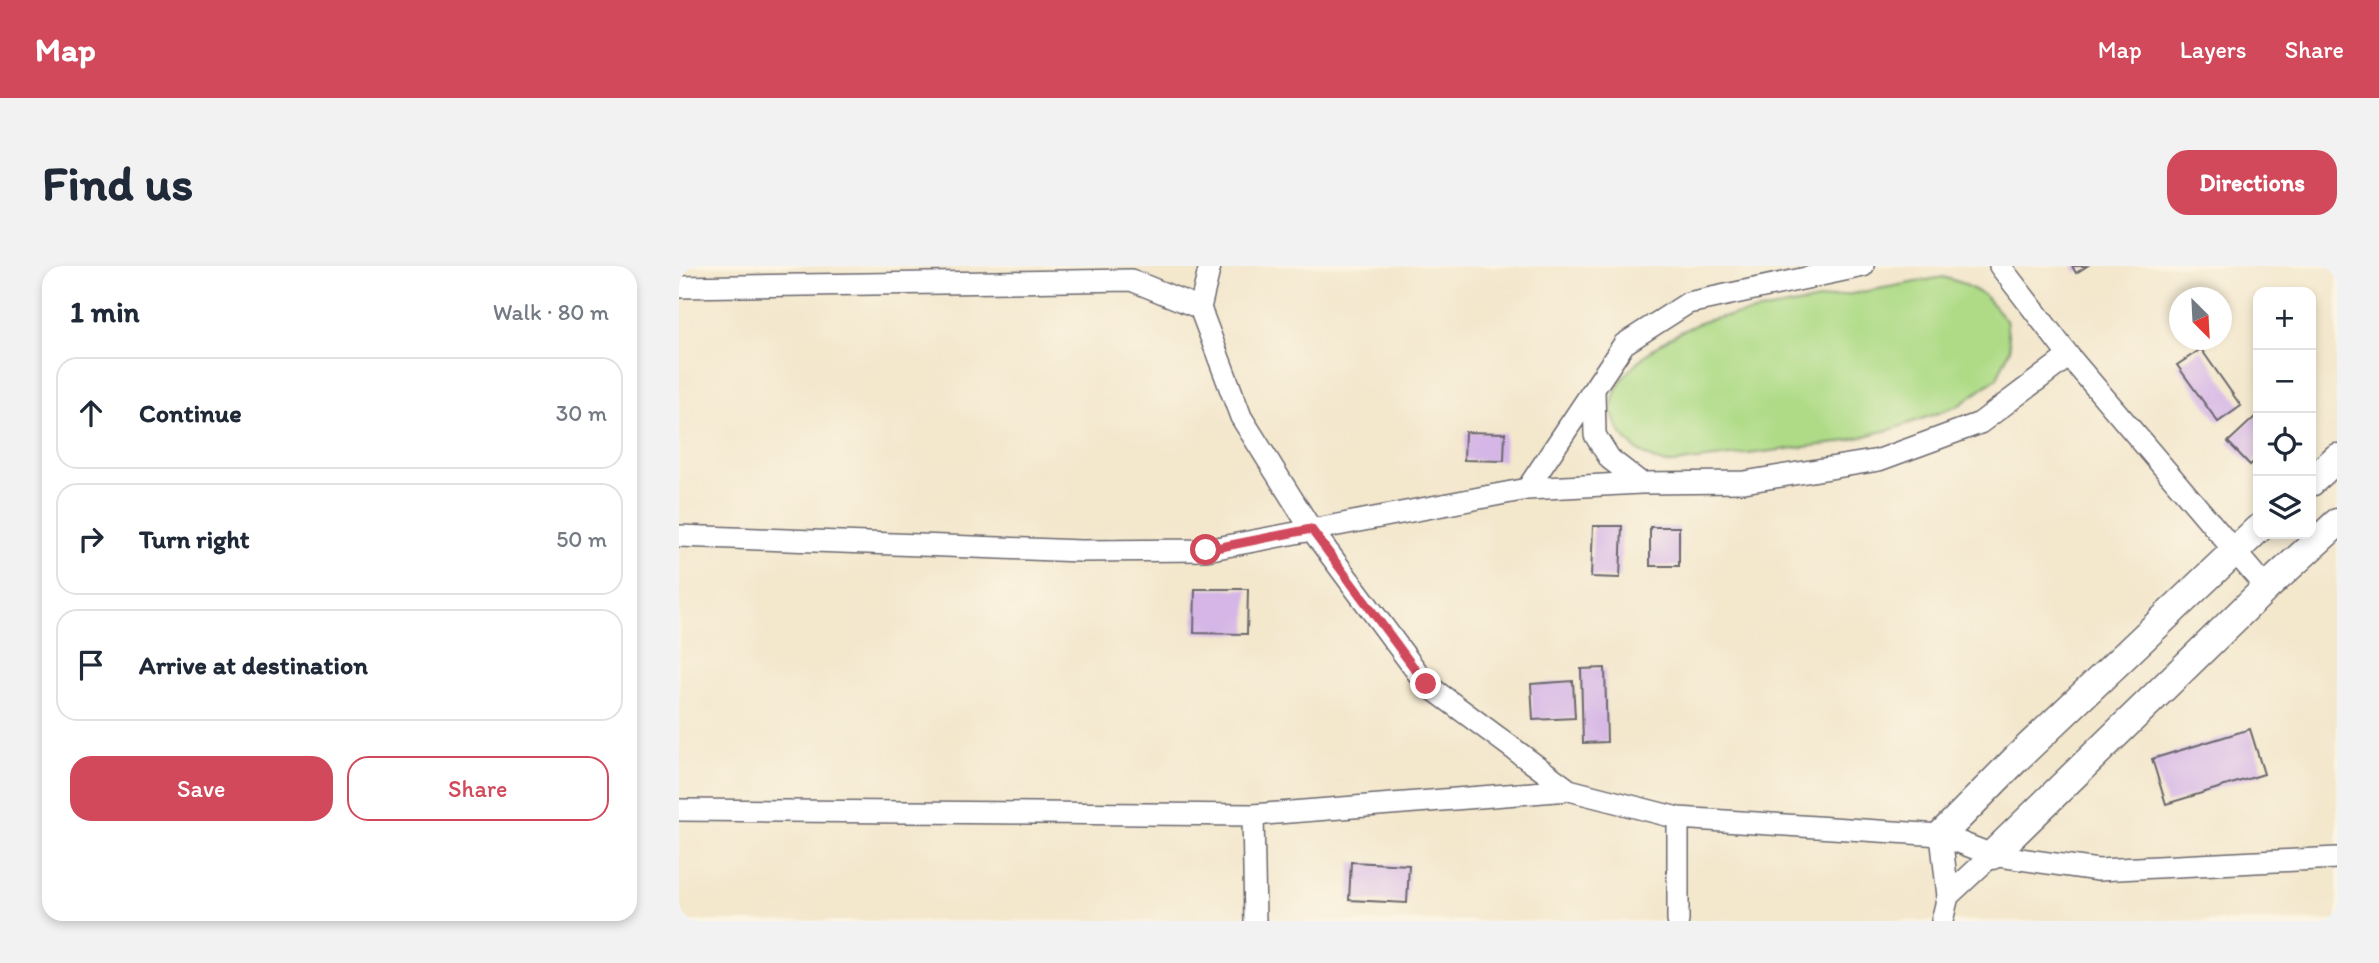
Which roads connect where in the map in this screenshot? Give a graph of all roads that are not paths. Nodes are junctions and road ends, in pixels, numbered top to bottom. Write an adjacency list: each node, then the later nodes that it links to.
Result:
1 (1210, 266): 6 (street)
2 (1863, 266): 8 (street)
3 (2000, 266): 7 (street)
4 (1129, 273): 5 (street); 6 (street)
5 (679, 287)
6 (1200, 308): 14 (street)
7 (2069, 356): 11 (street); 17 (street)
8 (1594, 390): 11 (street); 12 (street)
9 (2337, 458): 10 (street)
10 (2316, 477)
11 (1641, 483): 12 (street)
12 (1527, 489): 14 (street)
13 (2337, 523): 18 (street)
14 (1311, 529): 16 (street); 19 (street)
15 (2253, 534): 17 (street)
16 (679, 536)
17 (2233, 552): 18 (street); 23 (street)
18 (2266, 588): 24 (street)
19 (1569, 790): 21 (street); 22 (street)
20 (679, 810): 21 (street)
21 (1253, 815): 27 (street)
22 (1678, 818): 23 (street); 28 (street)
23 (1941, 835): 24 (street); 26 (street)
24 (1992, 855): 25 (street); 26 (street)
25 (2337, 858)
26 (1948, 896): 29 (street)
27 (1255, 921)
28 (1678, 921)
29 (1942, 921)

